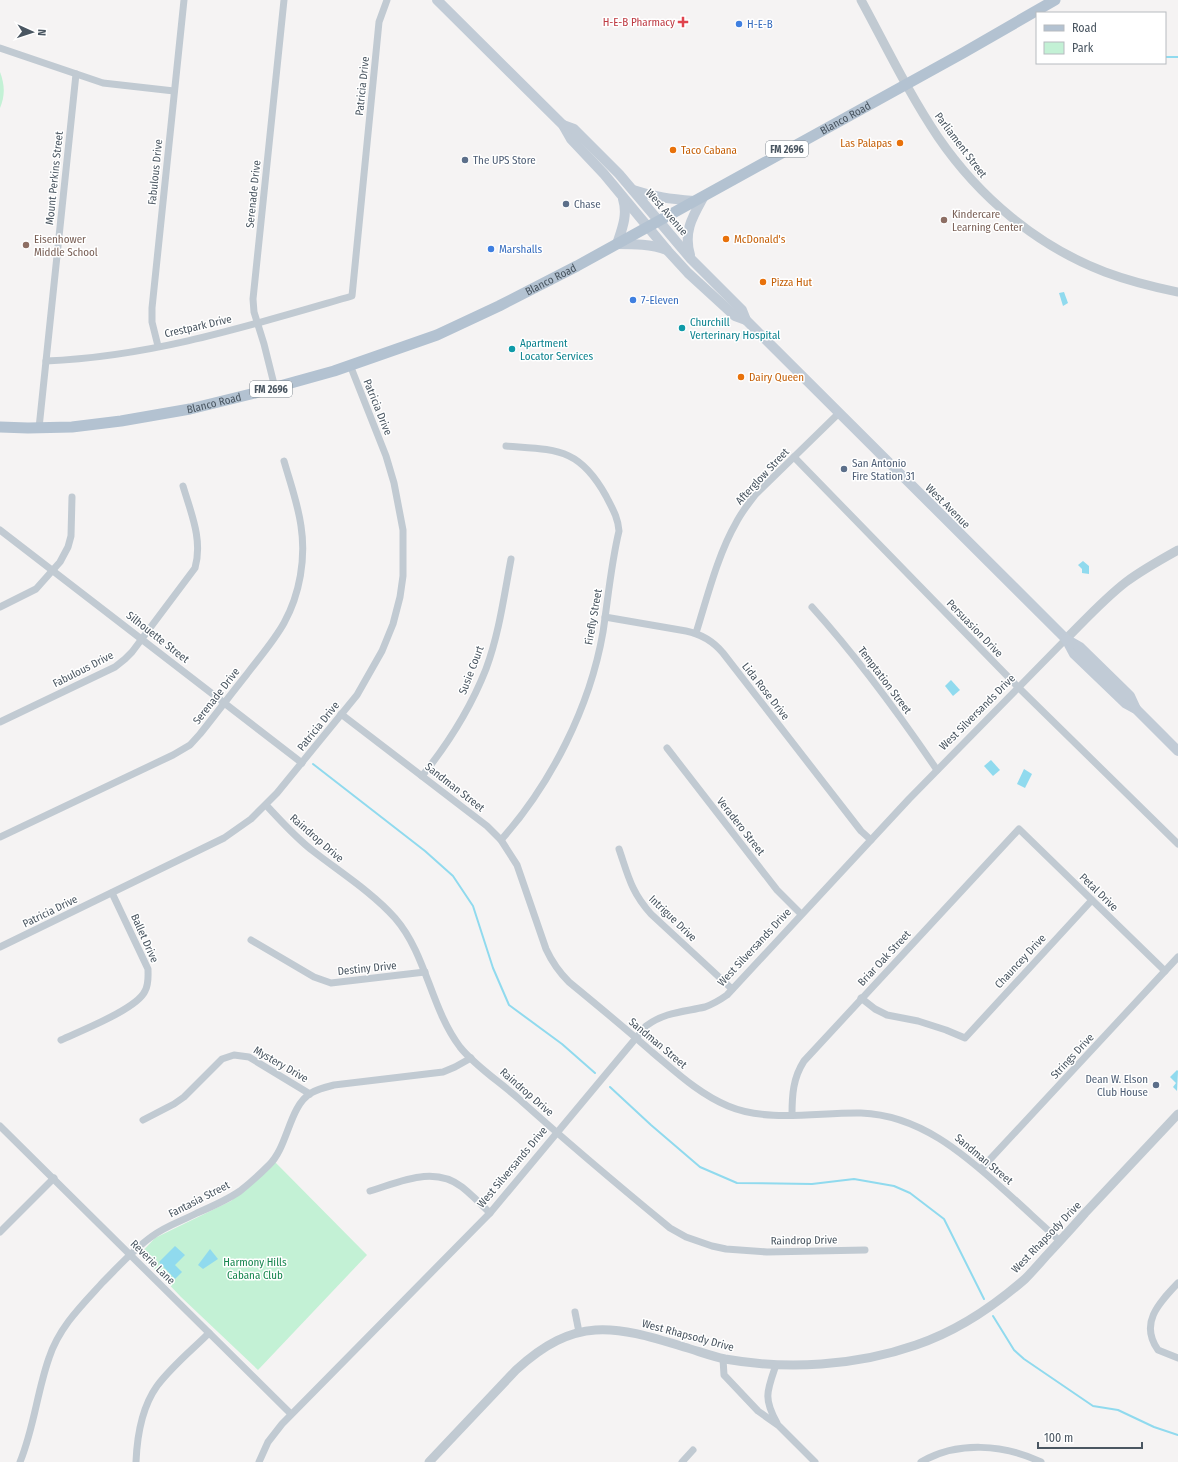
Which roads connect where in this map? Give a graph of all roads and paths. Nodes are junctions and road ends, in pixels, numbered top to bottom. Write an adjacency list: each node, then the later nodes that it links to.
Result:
1 (184, 0): 10 (street, Fabulous Drive)
2 (284, 0): 24 (street, Serenade Drive)
3 (387, 0): 22 (street, Patricia Drive)
4 (437, 0): 11 (main road, West Avenue)
5 (861, 0): 9 (street, Parliament Street)
6 (1055, 0): 9 (main road, Blanco Road / FM 2696)
7 (0, 48): 8 (street)
8 (76, 74): 10 (street); 26 (street, Mount Perkins Street)
9 (907, 84): 14 (main road, Blanco Road / FM 2696); 21 (street, Parliament Street)
10 (174, 91): 25 (street, Fabulous Drive)
11 (563, 125): 12 (main road, West Avenue); 13 (main road, West Avenue)
12 (632, 190): 15 (main road); 16 (main road, West Avenue)
13 (622, 195): 17 (main road, West Avenue); 18 (main road)
14 (704, 196): 15 (main road, Blanco Road / FM 2696); 20 (main road)
15 (694, 201): 16 (main road, Blanco Road / FM 2696)
16 (658, 221): 17 (main road, Blanco Road / FM 2696); 20 (main road, West Avenue)
17 (648, 226): 18 (main road, Blanco Road / FM 2696); 19 (main road, West Avenue)
18 (617, 244): 19 (main road); 27 (main road, Blanco Road / FM 2696)
19 (667, 250): 23 (main road, West Avenue)
20 (691, 259): 23 (main road, West Avenue)
21 (1178, 292)
22 (352, 296): 24 (street, Crestpark Drive)
23 (746, 320): 29 (main road, West Avenue)
24 (258, 323): 25 (street, Crestpark Drive); 28 (street, Serenade Drive)
25 (158, 346): 26 (street, Crestpark Drive)
26 (46, 361): 31 (street, Mount Perkins Street)
27 (350, 365): 28 (main road, Blanco Road / FM 2696); 49 (street, Patricia Drive)
28 (275, 388): 31 (main road, Blanco Road / FM 2696)
29 (839, 413): 33 (street, Afterglow Street); 46 (main road, West Avenue)
30 (0, 427): 31 (main road, Blanco Road / FM 2696)
31 (39, 428)
32 (506, 446): 43 (street, Firefly Street)
33 (794, 457): 44 (street, Afterglow Street); 47 (street, Persuasion Drive)
34 (284, 462): 48 (street, Serenade Drive)
35 (183, 486): 45 (street, Fabulous Drive)
36 (72, 497): 40 (street)
37 (0, 530): 40 (street, Silhouette Street)
38 (1178, 550): 46 (street, West Silversands Drive)
39 (511, 559): 55 (street, Susie Court)
40 (54, 571): 41 (street); 45 (street, Silhouette Street)
41 (0, 607)
42 (812, 607): 54 (street, Temptation Street)
43 (605, 617): 44 (street, Lida Rose Drive); 59 (street, Firefly Street)
44 (696, 633): 60 (street, Lida Rose Drive)
45 (142, 638): 48 (street, Silhouette Street); 50 (street, Fabulous Drive)
46 (1066, 640): 47 (street, West Silversands Drive); 52 (main road, West Avenue)
47 (1018, 687): 54 (street, West Silversands Drive); 61 (street, Persuasion Drive)
48 (224, 704): 53 (street, Silhouette Street); 58 (street, Serenade Drive)
49 (341, 714): 53 (street, Patricia Drive); 55 (street, Sandman Street)
50 (0, 722)
51 (667, 748): 65 (street, Veradero Street)
52 (1178, 751)
53 (302, 763): 56 (street, Patricia Drive)
54 (937, 770): 60 (street, West Silversands Drive)
55 (422, 776): 59 (street, Sandman Street)
56 (266, 805): 63 (street, Patricia Drive); 70 (street, Raindrop Drive)
57 (1019, 829): 64 (street, Petal Drive); 72 (street, Briar Oak Street)
58 (0, 837)
59 (501, 840): 73 (street, Sandman Street)
60 (871, 840): 65 (street, West Silversands Drive)
61 (1178, 844)
62 (619, 848): 71 (street, Intrigue Drive)
63 (112, 893): 67 (street, Patricia Drive); 74 (street, Ballet Drive)
64 (1092, 900): 69 (street, Petal Drive); 72 (street, Chauncey Drive)
65 (801, 914): 71 (street, West Silversands Drive)
66 (251, 940): 70 (street, Destiny Drive)
67 (0, 947)
68 (1178, 957): 69 (street, Strings Drive)
69 (1165, 971): 82 (street, Strings Drive)
70 (425, 972): 75 (street, Raindrop Drive)
71 (732, 990): 73 (street, West Silversands Drive)
72 (861, 998): 78 (street, Briar Oak Street)
73 (636, 1038): 78 (street, Sandman Street); 81 (street, West Silversands Drive)
74 (61, 1040)
75 (471, 1058): 76 (street); 81 (street, Raindrop Drive)
76 (310, 1094): 79 (street, Mystery Drive); 89 (street, Fantasia Street)
77 (1178, 1114): 87 (street, West Rhapsody Drive)
78 (792, 1115): 82 (street, Sandman Street)
79 (143, 1120)
80 (0, 1126): 83 (street, Reverie Lane)
81 (557, 1133): 85 (street, West Silversands Drive); 88 (street, Raindrop Drive)
82 (981, 1169): 87 (street, Sandman Street)
83 (54, 1178): 86 (street); 89 (street, Reverie Lane)
84 (370, 1191): 85 (street)
85 (490, 1212): 97 (street, West Silversands Drive)
86 (0, 1232)
87 (1060, 1241): 96 (street, West Rhapsody Drive)
88 (865, 1250)
89 (130, 1254): 93 (street, Reverie Lane); 100 (street, Fantasia Street)
90 (1178, 1283): 94 (street)
91 (575, 1312): 92 (street)
92 (579, 1332): 95 (street, West Rhapsody Drive); 103 (street, West Rhapsody Drive)
93 (209, 1333): 97 (street, Reverie Lane); 101 (street)
94 (1178, 1358)
95 (723, 1359): 96 (street, West Rhapsody Drive); 98 (street)
96 (776, 1364): 98 (street)
97 (291, 1414): 102 (street, West Silversands Drive)
98 (780, 1426): 105 (street)
99 (693, 1450): 104 (street)
100 (20, 1462)
101 (136, 1462)
102 (259, 1462)
103 (429, 1462)
104 (682, 1462)
105 (814, 1462)
106 (921, 1462): 107 (street)
107 (1041, 1462)

